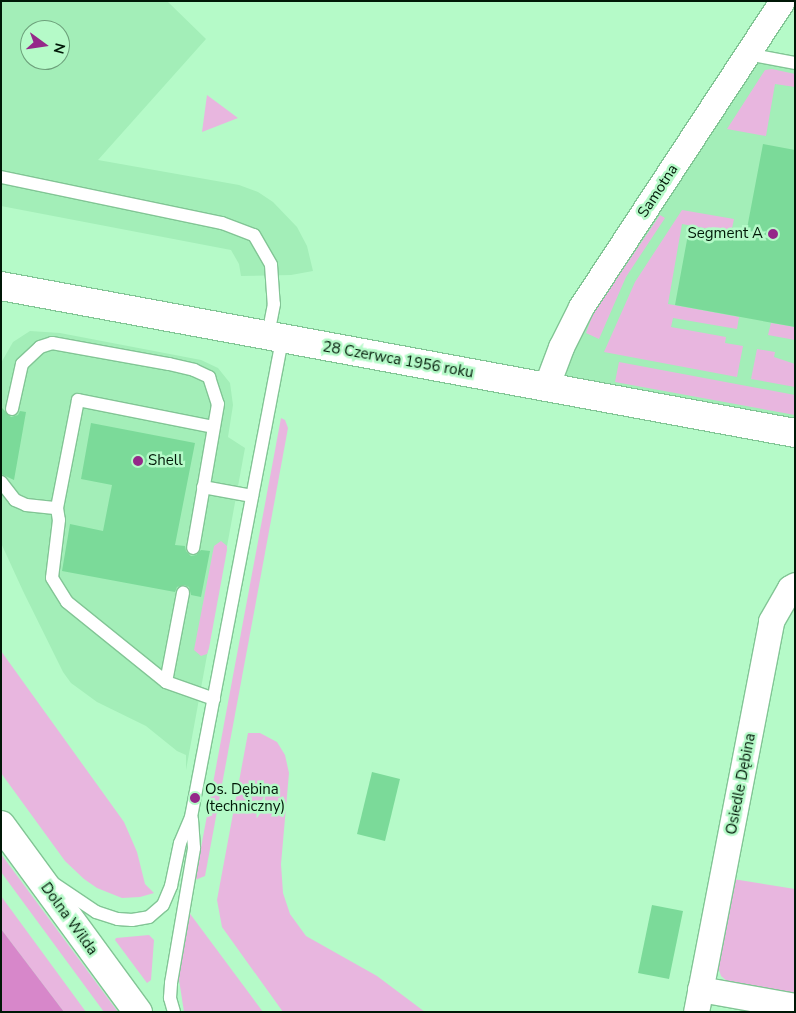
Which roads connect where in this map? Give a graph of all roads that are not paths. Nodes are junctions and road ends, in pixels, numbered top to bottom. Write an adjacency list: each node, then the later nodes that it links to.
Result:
1 (782, 1): 2 (street, Samotna)
2 (747, 54): 3 (lane); 7 (street, Samotna)
3 (795, 63)
4 (1, 177): 6 (lane)
5 (1, 286): 6 (street, 28 Czerwca 1956 roku)
6 (275, 337): 7 (street, 28 Czerwca 1956 roku); 13 (lane)
7 (546, 387): 10 (street, 28 Czerwca 1956 roku)
8 (12, 409): 9 (lane)
9 (213, 427): 12 (lane); 14 (lane)
10 (795, 433)
11 (1, 482): 14 (lane)
12 (203, 487): 13 (lane); 15 (lane)
13 (252, 496): 19 (lane)
14 (58, 508): 18 (lane)
15 (193, 548)
16 (795, 585): 23 (street, Osiedle Dębina)
17 (183, 593): 18 (lane)
18 (166, 682): 19 (lane)
19 (214, 699): 20 (lane)
20 (192, 816): 22 (lane); 26 (lane)
21 (1, 825): 22 (street, Dolna Wilda)
22 (32, 868): 25 (street, Dolna Wilda)
23 (698, 1000): 24 (street, Osiedle Dębina)
24 (795, 1006)
25 (138, 1012)
26 (174, 1012)

